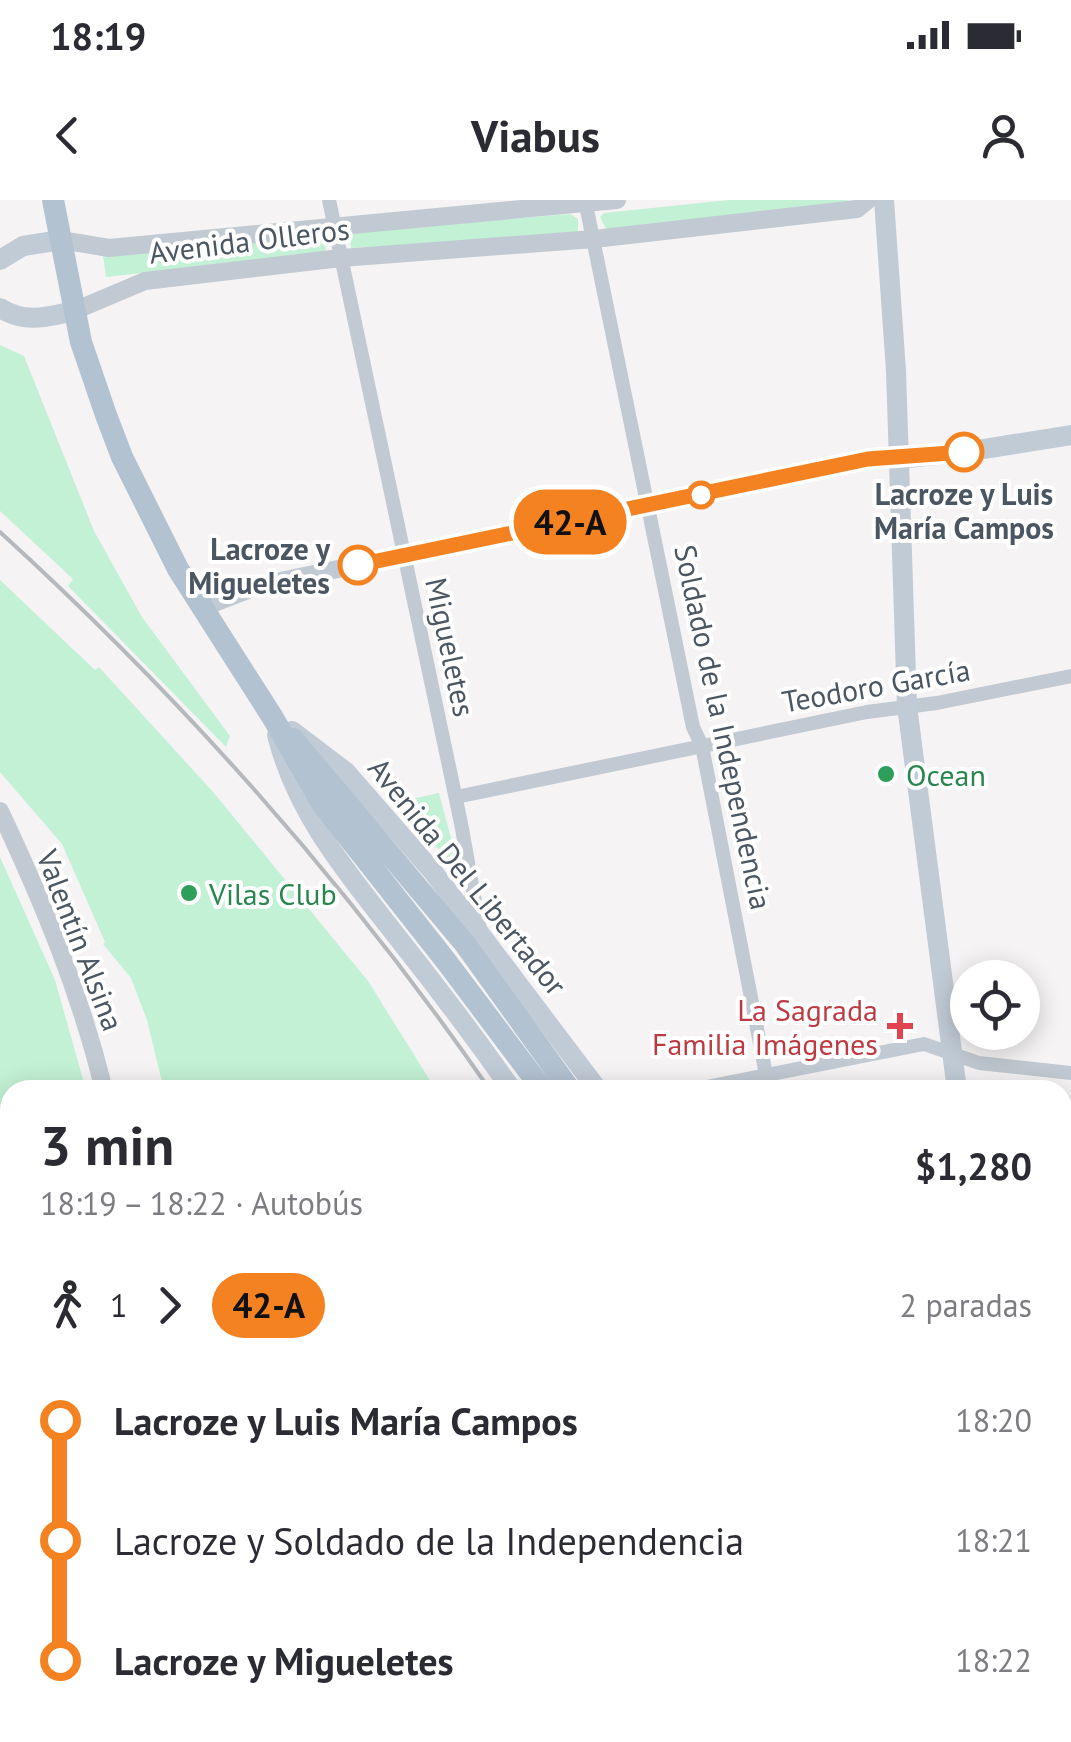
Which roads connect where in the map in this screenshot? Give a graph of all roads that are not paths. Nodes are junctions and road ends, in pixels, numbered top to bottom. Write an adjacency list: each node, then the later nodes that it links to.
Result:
1 (54, 200): 9 (main road, Avenida Del Libertador)
2 (329, 200): 7 (street, Migueletes)
3 (617, 200): 6 (street, Avenida Olleros)
4 (868, 200): 8 (street, Avenida Olleros)
5 (884, 200): 15 (main road)
6 (585, 201): 7 (street, Avenida Olleros); 8 (street, Soldado de la Independencia)
7 (334, 226): 9 (street, Avenida Olleros); 10 (street, Migueletes)
8 (594, 239): 10 (street, Avenida Olleros); 16 (street, Soldado de la Independencia)
9 (61, 240): 11 (main road, Avenida Olleros); 13 (main road, Avenida Del Libertador)
10 (341, 258): 13 (street, Avenida Olleros); 17 (street, Migueletes)
11 (0, 260)
12 (0, 308): 13 (main road, Avenida Olleros)
13 (74, 311): 18 (main road, Avenida Del Libertador)
14 (1071, 435): 15 (main road)
15 (898, 458): 16 (street); 20 (main road)
16 (650, 506): 17 (street); 22 (street, Soldado de la Independencia)
17 (404, 556): 18 (street); 23 (street, Migueletes)
18 (201, 608): 21 (main road, Avenida Del Libertador)
19 (1071, 676): 20 (street, Teodoro García)
20 (907, 706): 22 (street, Teodoro García); 26 (main road)
21 (273, 718): 25 (main road, Avenida Del Libertador); 29 (main road, Avenida Del Libertador); 30 (main road, Avenida Del Libertador); 31 (main road, Avenida Del Libertador)
22 (702, 746): 23 (street, Teodoro García); 33 (street, Soldado de la Independencia)
23 (456, 797): 25 (street, Migueletes)
24 (0, 812): 28 (street, Valentín Alsina)
25 (480, 930): 32 (main road, Avenida Del Libertador)
26 (954, 1055): 27 (street); 34 (street); 35 (main road)
27 (1071, 1073)
28 (101, 1080)
29 (504, 1080)
30 (535, 1080)
31 (563, 1080)
32 (591, 1080)
33 (768, 1080)
34 (781, 1080)
35 (956, 1080)

